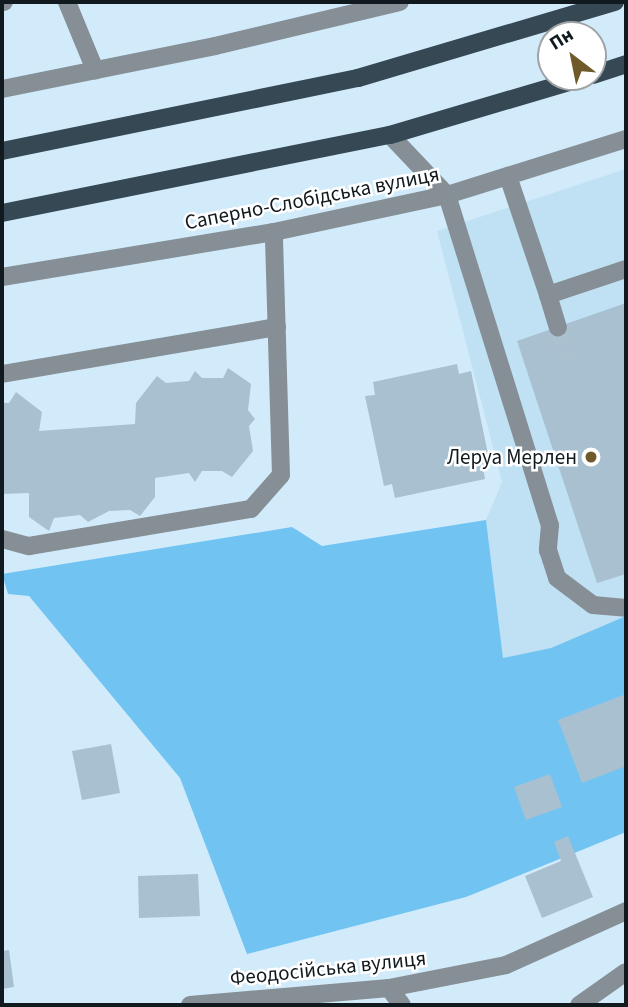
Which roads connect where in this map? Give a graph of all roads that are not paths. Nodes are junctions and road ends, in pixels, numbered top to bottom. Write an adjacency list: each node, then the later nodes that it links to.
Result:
1 (66, 2): 5 (street)
2 (400, 2): 5 (street)
3 (615, 2): 11 (main road)
4 (626, 64): 6 (main road)
5 (95, 70): 7 (street)
6 (607, 70)
7 (2, 89)
8 (539, 91): 9 (main road, Саперно-Слобідська вулиця)
9 (390, 135): 13 (street); 14 (main road, Саперно-Слобідська вулиця)
10 (626, 139): 12 (street, Саперно-Слобідська вулиця)
11 (2, 151)
12 (508, 176): 13 (street, Саперно-Слобідська вулиця); 18 (street)
13 (447, 195): 15 (street, Саперно-Слобідська вулиця); 23 (street)
14 (2, 213)
15 (274, 232): 17 (street, Саперно-Слобідська вулиця); 19 (street)
16 (626, 269): 18 (street)
17 (2, 278)
18 (548, 295): 20 (street)
19 (277, 327): 21 (street); 22 (street)
20 (558, 327)
21 (2, 374)
22 (2, 539)
23 (626, 608)
24 (626, 911): 26 (street, Феодосійська вулиця)
25 (626, 972): 29 (street)
26 (389, 988): 27 (street, Феодосійська вулиця); 28 (street)
27 (190, 1005)
28 (402, 1005)
29 (579, 1005)

